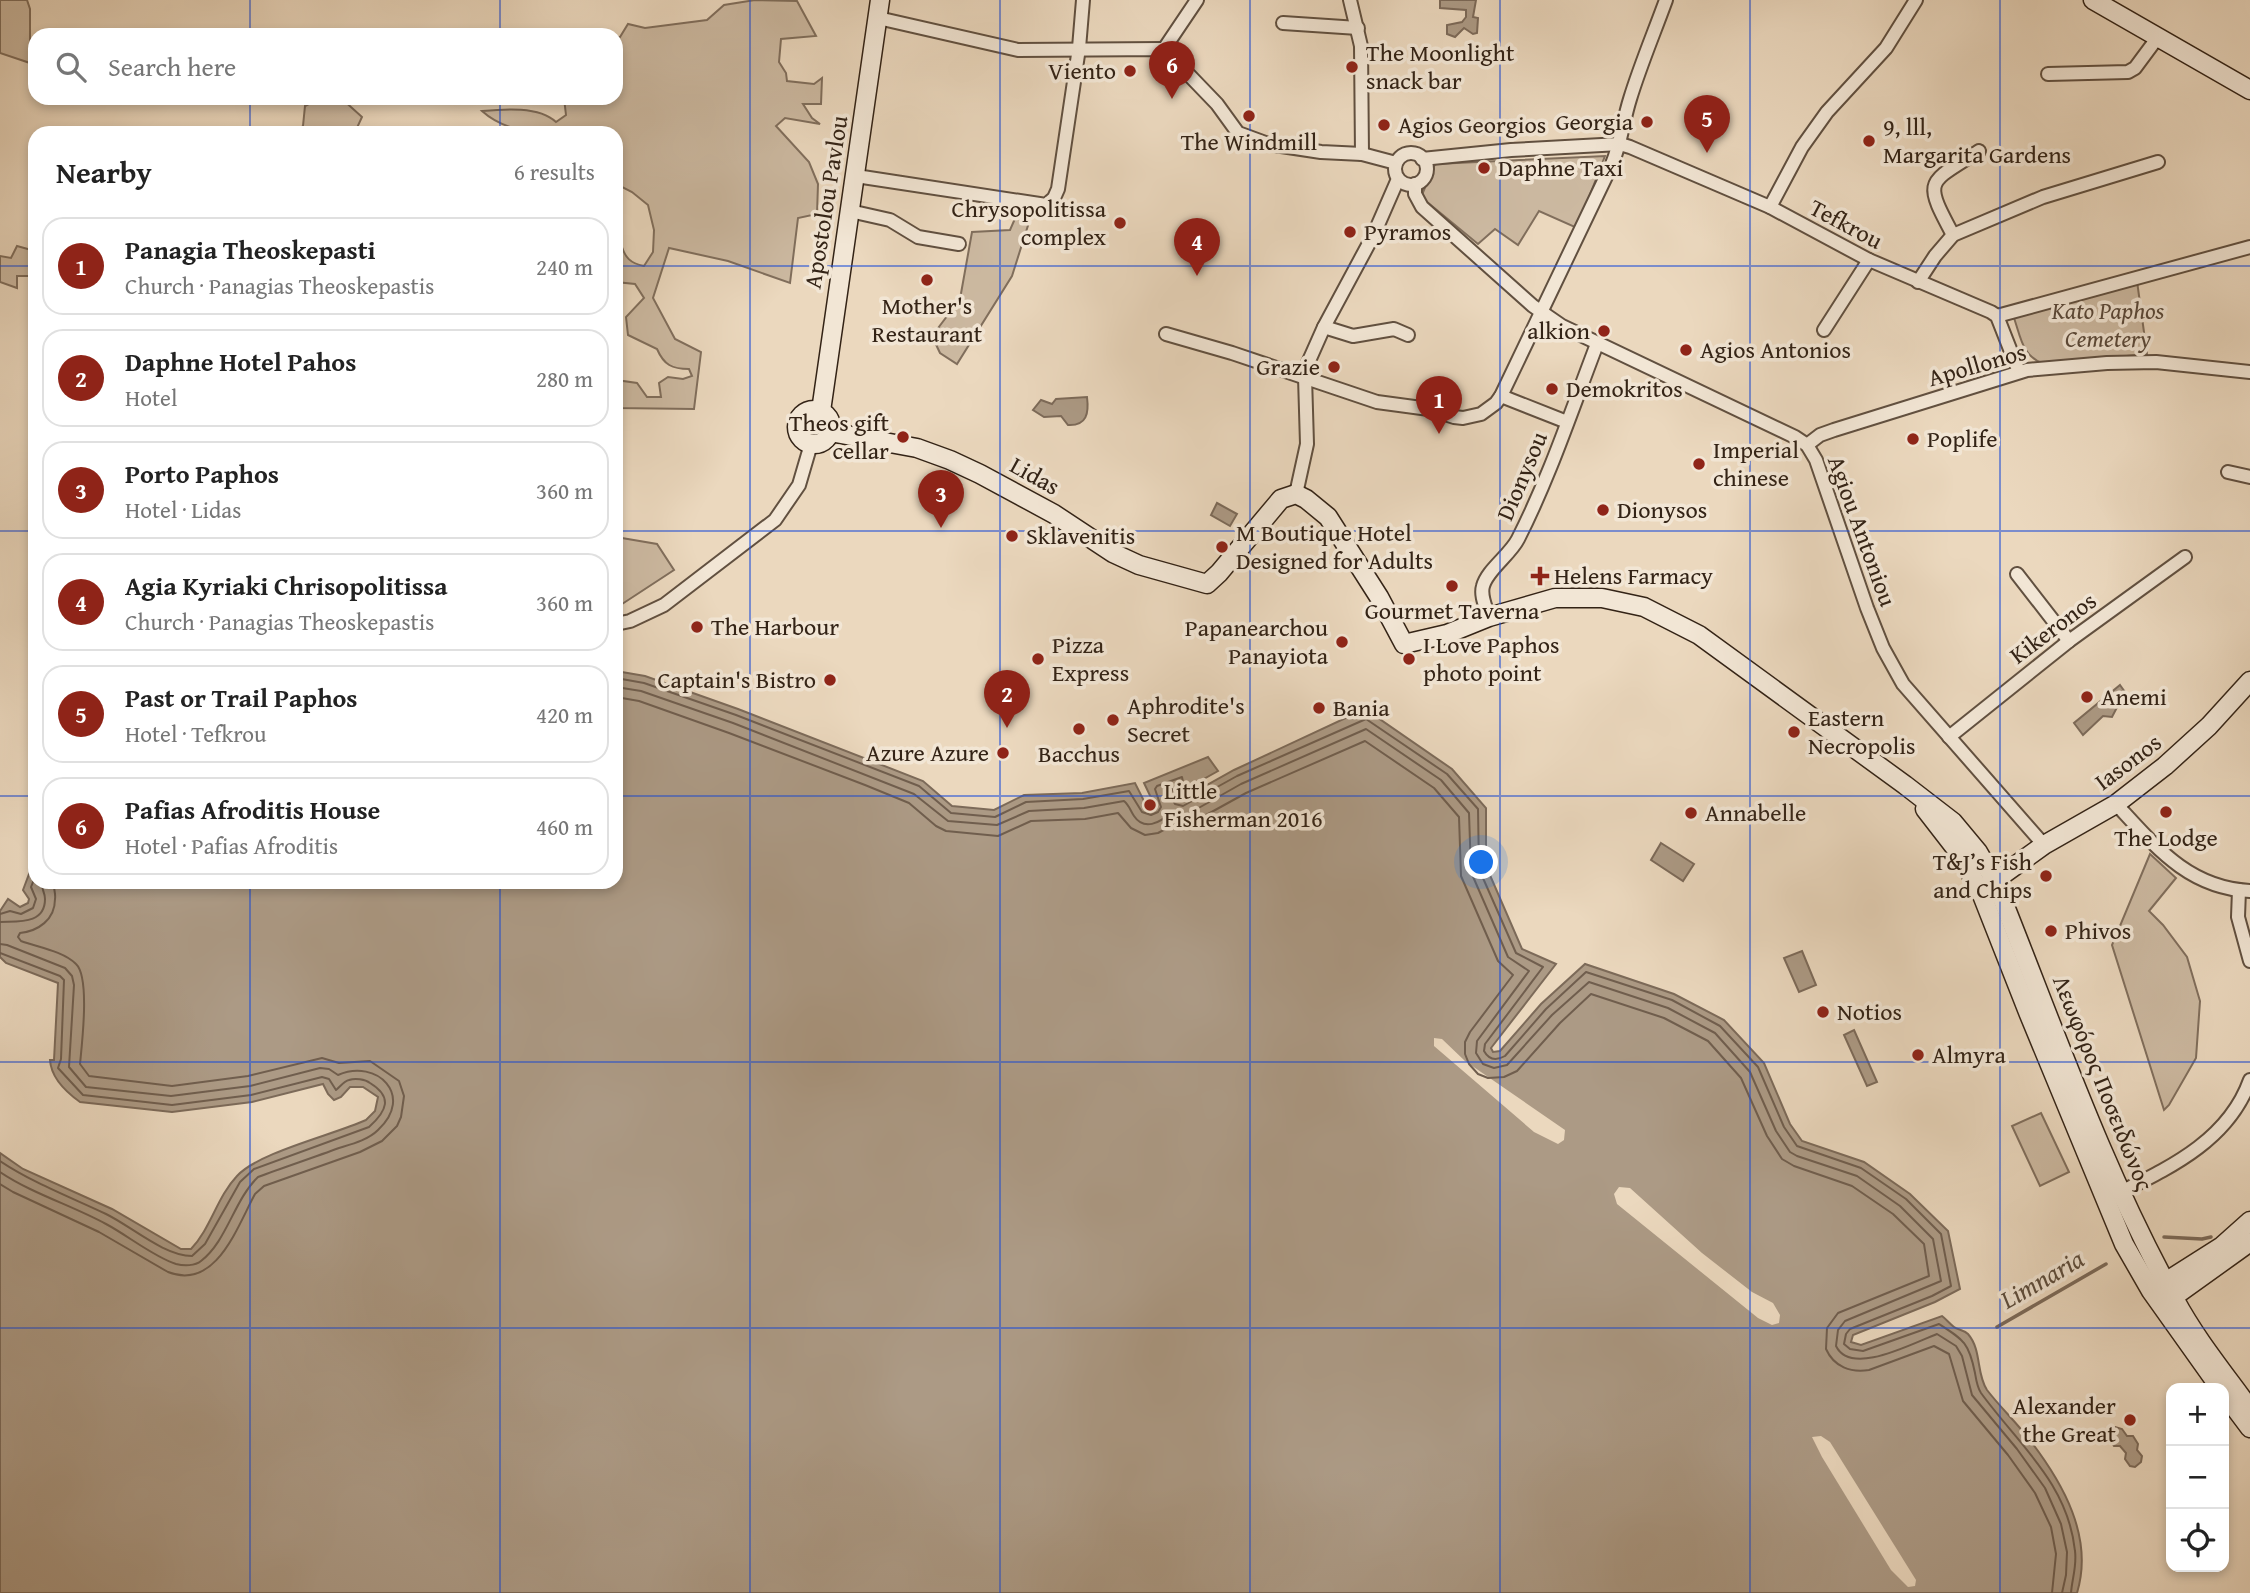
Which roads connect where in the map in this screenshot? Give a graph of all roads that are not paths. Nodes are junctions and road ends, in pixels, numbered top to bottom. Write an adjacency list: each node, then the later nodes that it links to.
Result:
1 (1083, 0): 11 (street)
2 (1197, 0): 12 (street)
3 (1350, 0): 9 (street)
4 (1666, 0): 15 (street)
5 (1916, 0): 24 (street)
6 (2093, 0): 10 (main road)
7 (879, 9): 11 (street); 21 (main road, Apostolou Pavlou)
8 (1283, 23): 9 (street)
9 (1358, 28): 17 (street)
10 (2158, 37): 13 (street); 14 (main road)
11 (1079, 48): 12 (street); 21 (street)
12 (1164, 49): 17 (street)
13 (2048, 74)
14 (2250, 90)
15 (1620, 144): 18 (street); 24 (street, Tefkrou); 31 (street)
16 (1979, 151): 26 (street)
17 (1362, 154): 20 (street)
18 (1422, 159): 20 (street); 23 (street)
19 (2158, 162): 26 (street)
20 (1396, 163): 22 (street)
21 (856, 176): 25 (main road, Apostolou Pavlou)
22 (1398, 179): 23 (street); 33 (street)
23 (1415, 184): 31 (street, Agiou Antoniou)
24 (1770, 207): 29 (street, Tefkrou)
25 (850, 211): 27 (street); 42 (main road, Apostolou Pavlou)
26 (1953, 235): 30 (street)
27 (959, 244)
28 (2250, 247): 32 (street)
29 (1869, 260): 30 (street, Tefkrou); 34 (street)
30 (1918, 282): 32 (street, Tefkrou)
31 (1540, 312): 37 (street, Agiou Antoniou); 41 (street)
32 (1997, 316): 38 (street)
33 (1324, 327): 36 (street); 40 (street)
34 (1824, 330)
35 (1166, 334): 40 (street)
36 (1408, 335)
37 (1597, 344): 43 (street, Dionysou); 46 (street, Agiou Antoniou)
38 (2019, 372): 39 (street, Apollonos); 46 (street, Apollonos)
39 (2250, 372)
40 (1305, 377): 41 (street); 49 (street)
41 (1501, 396): 43 (street)
42 (821, 411): 44 (main road); 45 (main road)
43 (1567, 422): 52 (street, Dionysou)
44 (830, 432): 45 (main road); 49 (main road, Lidas)
45 (811, 444): 53 (street)
46 (1807, 445): 56 (street, Agiou Antoniou)
47 (2228, 472): 48 (street)
48 (2250, 477)
49 (1296, 494): 52 (main road, Λεωφόρος Ποσειδώνος)
50 (2185, 557): 54 (street, Kikeronos)
51 (2017, 574): 54 (street)
52 (1489, 617): 59 (main road, Λεωφόρος Ποσειδώνος)
53 (623, 622)
54 (2068, 641): 56 (street, Kikeronos)
55 (2250, 681): 57 (main road, Iasonos)
56 (1949, 737): 58 (street, Agiou Antoniou)
57 (2116, 804): 58 (main road, Iasonos); 60 (street)
58 (2044, 845): 59 (main road, Iasonos)
59 (1985, 881): 63 (main road, Λεωφόρος Ποσειδώνος); 66 (main road, Λεωφόρος Ποσειδώνος)
60 (2244, 891): 61 (street)
61 (2250, 961)
62 (2250, 1080): 63 (street)
63 (2121, 1192): 66 (main road, Λεωφόρος Ποσειδώνος)
64 (2250, 1221): 66 (main road)
65 (2250, 1242): 66 (main road)
66 (2163, 1294): 67 (main road, Λεωφόρος Ποσειδώνος); 69 (main road, Λεωφόρος Ποσειδώνος)
67 (2217, 1383)
68 (2229, 1400): 70 (main road)
69 (2250, 1409)
70 (2250, 1428)

